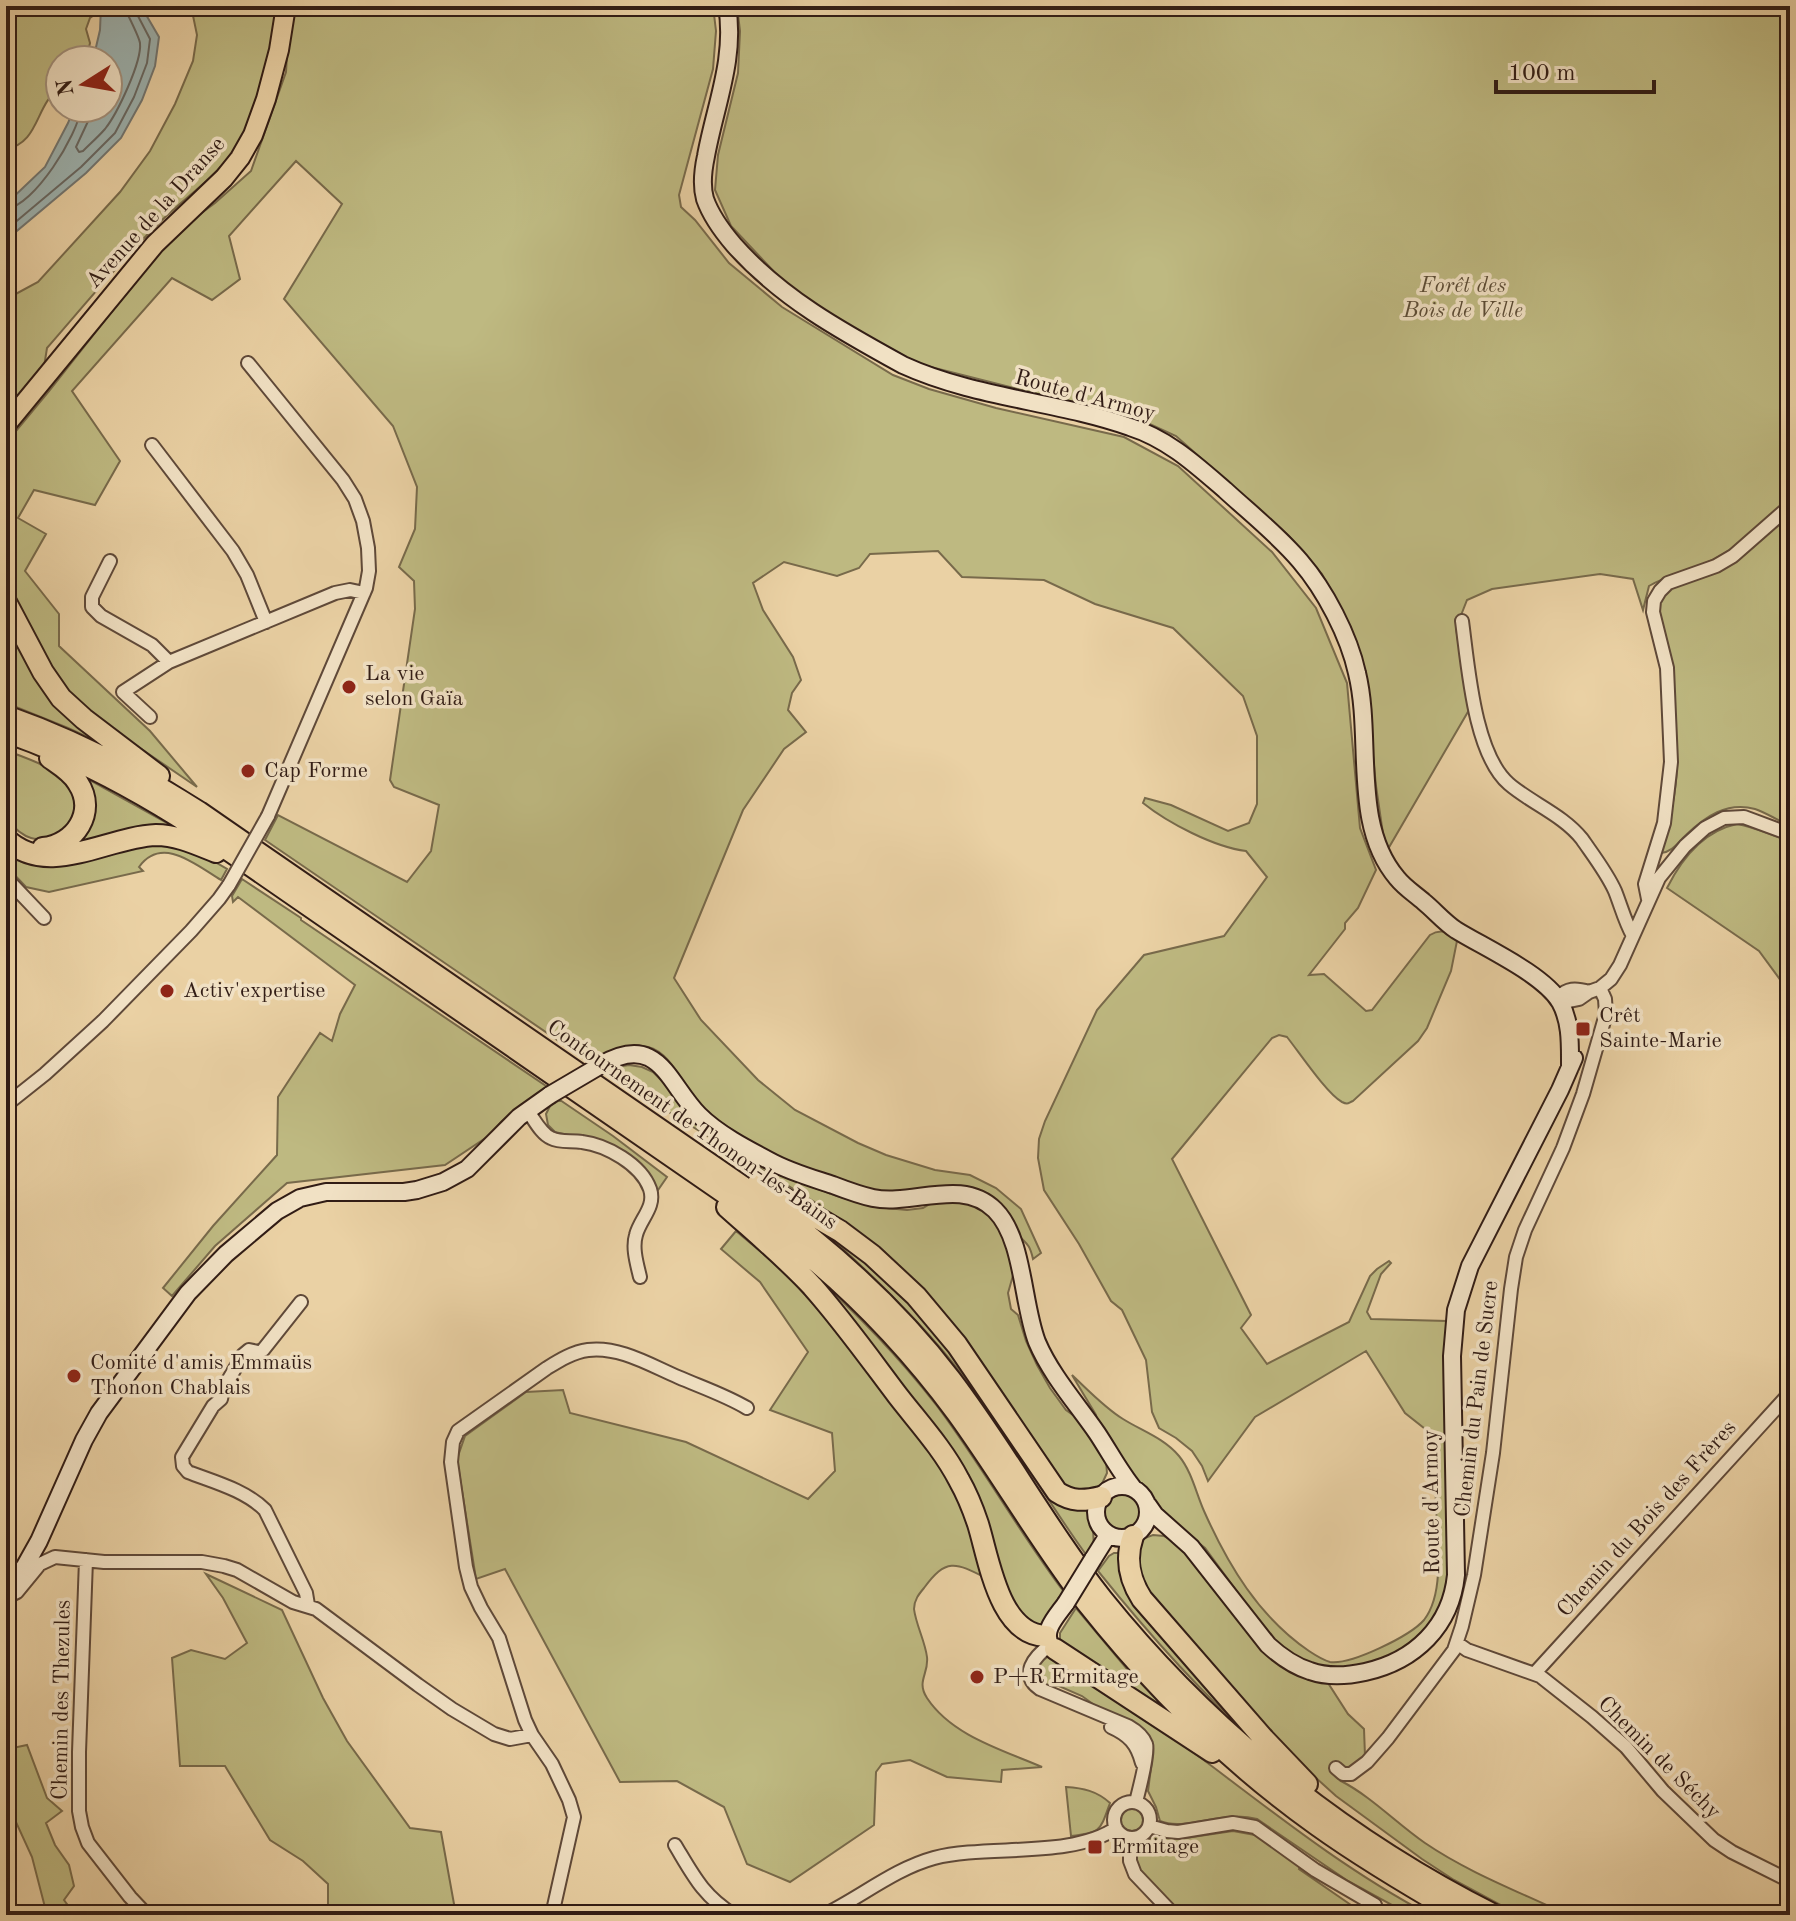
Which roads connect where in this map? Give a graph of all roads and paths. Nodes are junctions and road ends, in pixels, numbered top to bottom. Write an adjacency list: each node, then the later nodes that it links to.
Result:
1 (286, 6): 4 (main road, Avenue de la Dranse)
2 (727, 6): 25 (main road, Route d'Armoy)
3 (248, 363): 8 (street)
4 (6, 425)
5 (152, 445): 11 (street)
6 (1790, 506): 21 (street)
7 (110, 561): 12 (street)
8 (364, 593): 11 (street); 26 (street, bridge)
9 (6, 602): 16 (highway)
10 (1462, 621): 23 (street)
11 (266, 622): 12 (street)
12 (169, 662): 14 (street)
13 (6, 716): 16 (highway, Contournement de Thonon-les-Bains)
14 (150, 717)
15 (13, 734): 18 (highway); 19 (highway, Contournement de Thonon-les-Bains)
16 (227, 830): 28 (highway, Contournement de Thonon-les-Bains)
17 (1790, 834): 21 (street)
18 (6, 837): 19 (highway)
19 (252, 866): 29 (highway, Contournement de Thonon-les-Bains)
20 (6, 878): 22 (street)
21 (1648, 899): 23 (street)
22 (44, 918)
23 (1633, 936): 24 (street)
24 (1595, 990): 25 (street); 44 (street, Chemin du Pain de Sucre)
25 (1563, 998): 40 (main road, Route d'Armoy)
26 (6, 1103)
27 (527, 1110): 30 (street); 34 (main road, bridge); 42 (main road)
28 (649, 1122): 36 (highway); 54 (highway, Contournement de Thonon-les-Bains)
29 (655, 1144): 45 (highway); 50 (highway, Contournement de Thonon-les-Bains)
30 (640, 1277)
31 (301, 1302): 43 (street)
32 (1790, 1393): 46 (street, Chemin du Bois des Frères)
33 (747, 1408): 47 (street)
34 (1107, 1449): 35 (main road); 36 (main road)
35 (1134, 1489): 36 (main road); 37 (main road)
36 (1105, 1494): 39 (main road)
37 (1148, 1505): 38 (main road); 40 (main road, Route d'Armoy)
38 (1137, 1534): 39 (main road); 40 (main road); 54 (highway)
39 (1108, 1535): 45 (main road, bridge)
40 (1181, 1538)
41 (86, 1560): 42 (street); 43 (street); 59 (street, Chemin des Thezules)
42 (6, 1593)
43 (308, 1605): 47 (street)
44 (1457, 1643): 46 (street, Chemin de Séchy); 48 (street, Chemin du Pain de Sucre)
45 (1050, 1644): 49 (street); 50 (highway)
46 (1535, 1673): 56 (street, Chemin de Séchy)
47 (532, 1735): 60 (street)
48 (1336, 1768)
49 (1136, 1802): 51 (street); 52 (street)
50 (1289, 1804): 64 (highway, Contournement de Thonon-les-Bains)
51 (1149, 1826): 53 (street); 57 (street)
52 (1116, 1828): 53 (street); 58 (street)
53 (1130, 1838): 63 (street)
54 (1365, 1839): 65 (highway, Contournement de Thonon-les-Bains)
55 (675, 1845): 61 (street)
56 (1790, 1881)
57 (1375, 1905)
58 (845, 1910): 62 (street)
59 (147, 1915)
60 (552, 1915)
61 (734, 1915)
62 (824, 1915)
63 (1174, 1915)
64 (1461, 1915)
65 (1494, 1915)

